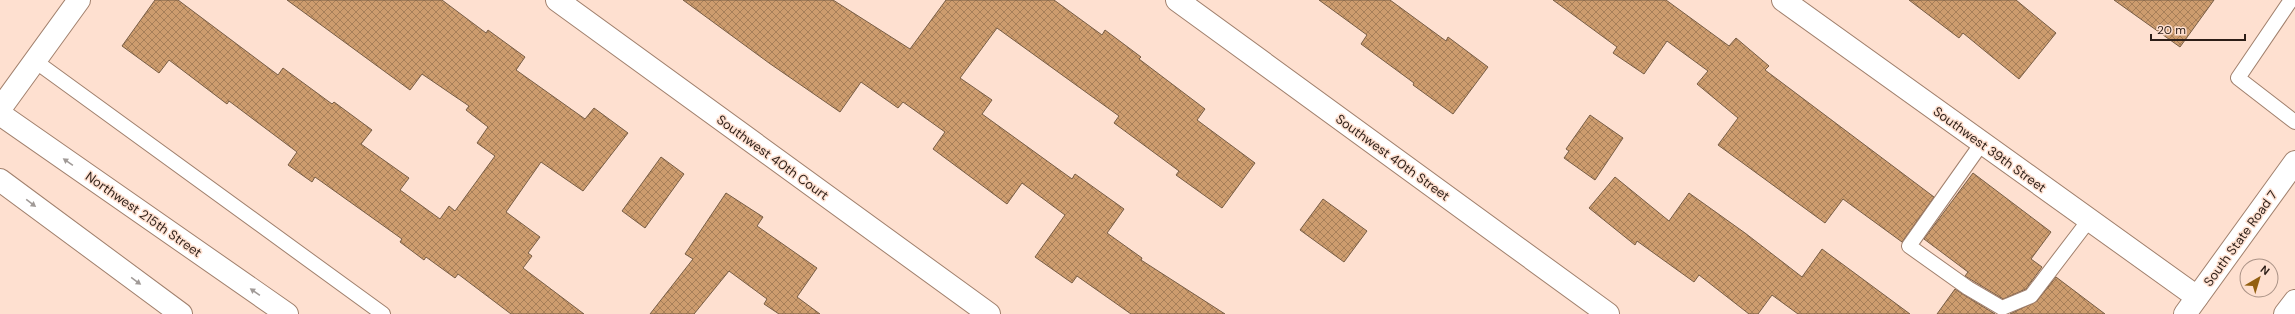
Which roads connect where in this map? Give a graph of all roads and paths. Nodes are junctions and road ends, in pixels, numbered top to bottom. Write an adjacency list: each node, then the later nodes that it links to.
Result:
1 (79, 0): 6 (street)
2 (557, 0): 19 (street, Southwest 40th Court)
3 (1177, 0): 20 (street, Southwest 40th Street)
4 (1783, 0): 10 (street, Southwest 39th Street)
5 (2291, 0): 9 (lane)
6 (35, 61): 7 (street); 18 (lane)
7 (0, 109)
8 (0, 114): 17 (street, Northwest 215th Street, one-way to 8)
9 (2295, 122)
10 (1982, 143): 13 (street, Southwest 39th Street); 13 (lane)
11 (2295, 162): 15 (street, South State Road 7)
12 (0, 180): 16 (street, one-way to 16)
13 (2089, 220): 15 (street, Southwest 39th Street)
14 (2295, 301): 21 (street)
15 (2191, 306)
16 (181, 314)
17 (287, 314)
18 (383, 314)
19 (989, 314)
20 (1608, 314)
21 (2285, 314)

